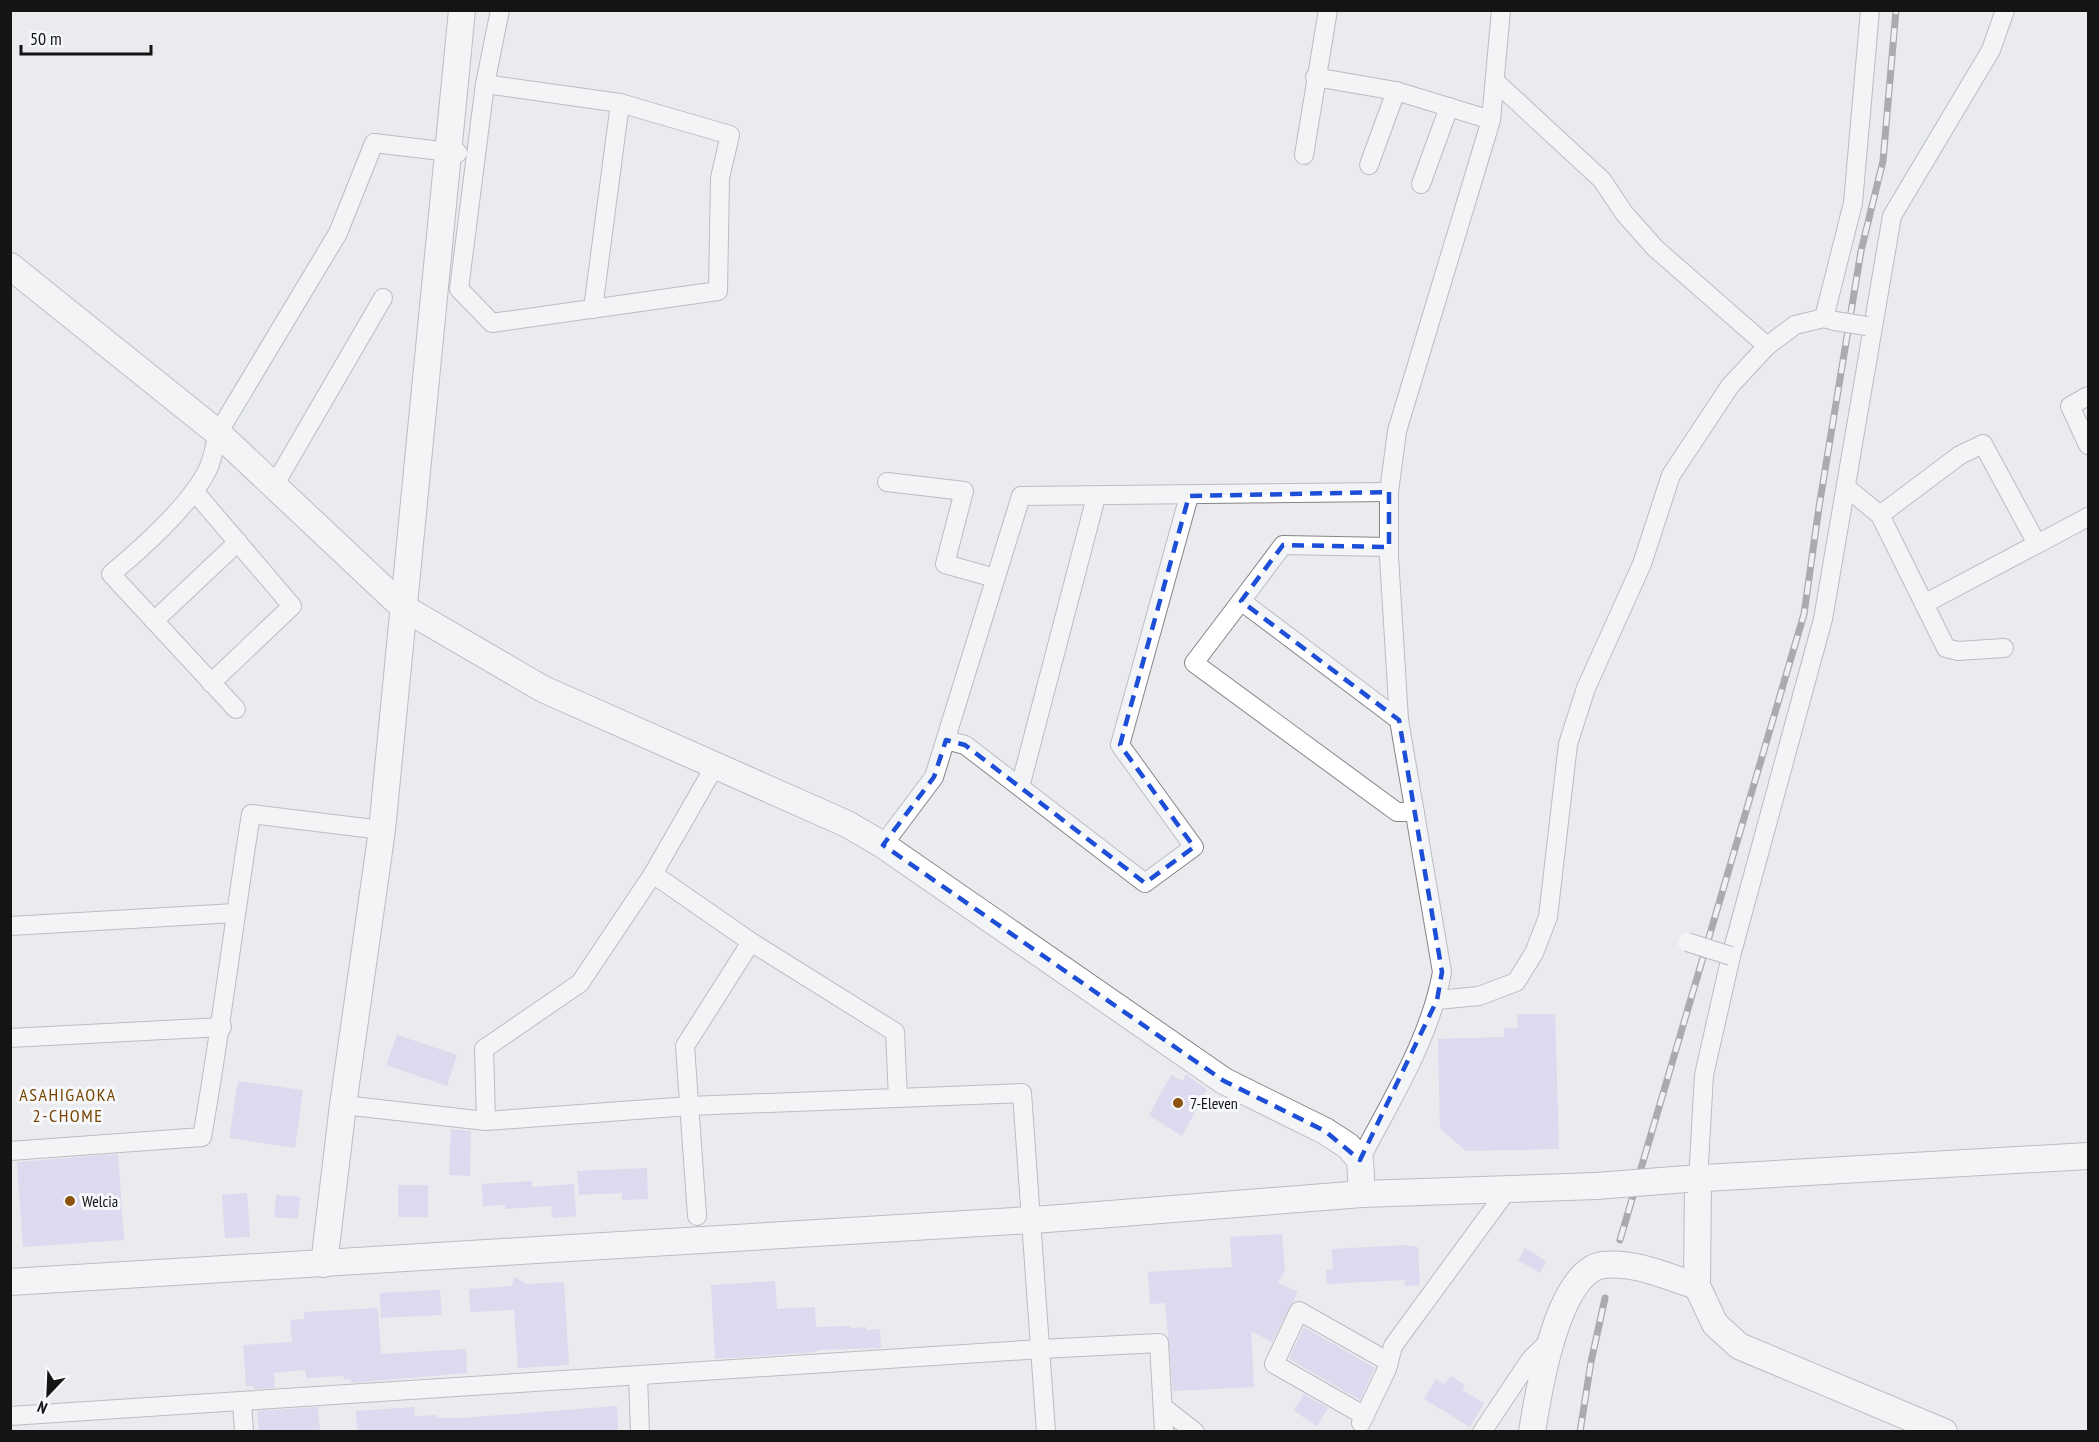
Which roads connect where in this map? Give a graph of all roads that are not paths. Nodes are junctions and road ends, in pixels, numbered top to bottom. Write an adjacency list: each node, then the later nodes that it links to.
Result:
1 (462, 10): 14 (street)
2 (500, 10): 9 (street)
3 (1328, 10): 7 (street)
4 (1501, 10): 8 (street)
5 (1870, 10): 22 (street)
6 (2005, 10): 23 (street)
7 (1315, 77): 10 (street); 15 (street)
8 (1496, 82): 13 (street); 24 (street)
9 (485, 84): 11 (street); 16 (street)
10 (1396, 91): 12 (street); 17 (street)
11 (620, 103): 21 (street); 21 (street)
12 (1449, 107): 13 (street); 18 (street)
13 (1491, 120): 32 (street)
14 (448, 152): 16 (street); 26 (street); 43 (street)
15 (1304, 155)
16 (475, 156): 21 (street)
17 (1369, 165)
18 (1421, 184)
19 (10, 266): 26 (street)
20 (383, 298): 29 (street)
21 (594, 309)
22 (1830, 320): 23 (street, bridge); 24 (street)
23 (1871, 327): 30 (street)
24 (1767, 346): 61 (street)
25 (2088, 396): 27 (street)
26 (218, 433): 29 (street); 31 (street)
27 (2088, 445)
28 (887, 482): 40 (street)
29 (274, 484): 43 (street)
30 (1847, 488): 35 (street); 60 (street)
31 (194, 491): 37 (street); 44 (street)
32 (1389, 492): 33 (street); 39 (street)
33 (1189, 495): 34 (street); 51 (street)
34 (1096, 497): 40 (street); 51 (street)
35 (1880, 515): 38 (street); 42 (street)
36 (2088, 517): 38 (street)
37 (238, 542): 44 (street); 46 (street)
38 (2037, 544): 42 (street)
39 (1389, 547): 41 (street); 48 (street)
40 (995, 578): 49 (street)
41 (1241, 601): 48 (street); 52 (street)
42 (1924, 604): 45 (street)
43 (404, 608): 50 (street); 53 (street)
44 (153, 621): 46 (street)
45 (2004, 648)
46 (211, 683): 47 (street)
47 (236, 709)
48 (1399, 720): 52 (street)
49 (946, 740): 51 (street); 54 (street)
50 (716, 764): 54 (street); 55 (street)
51 (1020, 787)
52 (1415, 812): 61 (street)
53 (382, 830): 56 (street); 65 (street)
54 (883, 845): 70 (street)
55 (653, 874): 58 (street); 67 (street)
56 (235, 913): 57 (street); 62 (street)
57 (10, 926)
58 (751, 942): 64 (street); 66 (street)
59 (1687, 942): 60 (street, bridge)
60 (1731, 956): 71 (street)
61 (1437, 1000): 70 (street)
62 (222, 1027): 63 (street); 68 (street)
63 (10, 1038)
64 (898, 1098): 66 (street); 75 (street)
65 (343, 1105): 67 (street); 76 (street)
66 (689, 1106): 67 (street); 74 (street)
67 (486, 1121)
68 (10, 1151)
69 (2088, 1156): 71 (street)
70 (1360, 1160): 73 (street)
71 (1693, 1180): 72 (street, bridge); 78 (street)
72 (1508, 1189): 73 (street); 81 (street)
73 (1362, 1194): 75 (street)
74 (697, 1216)
75 (1030, 1220): 76 (street); 80 (street)
76 (324, 1264): 77 (street)
77 (10, 1282)
78 (1697, 1286): 79 (street); 93 (street)
79 (1550, 1340): 91 (street); 92 (street)
80 (1041, 1349): 82 (street); 84 (street); 88 (street)
81 (1389, 1362): 81 (street)
82 (638, 1376): 83 (street); 87 (street)
83 (242, 1402): 85 (street); 86 (street)
84 (1163, 1407): 89 (street); 90 (street)
85 (10, 1416)
86 (243, 1431)
87 (640, 1431)
88 (1046, 1431)
89 (1164, 1431)
90 (1195, 1431)
91 (1482, 1431)
92 (1532, 1431)
93 (1944, 1431)

